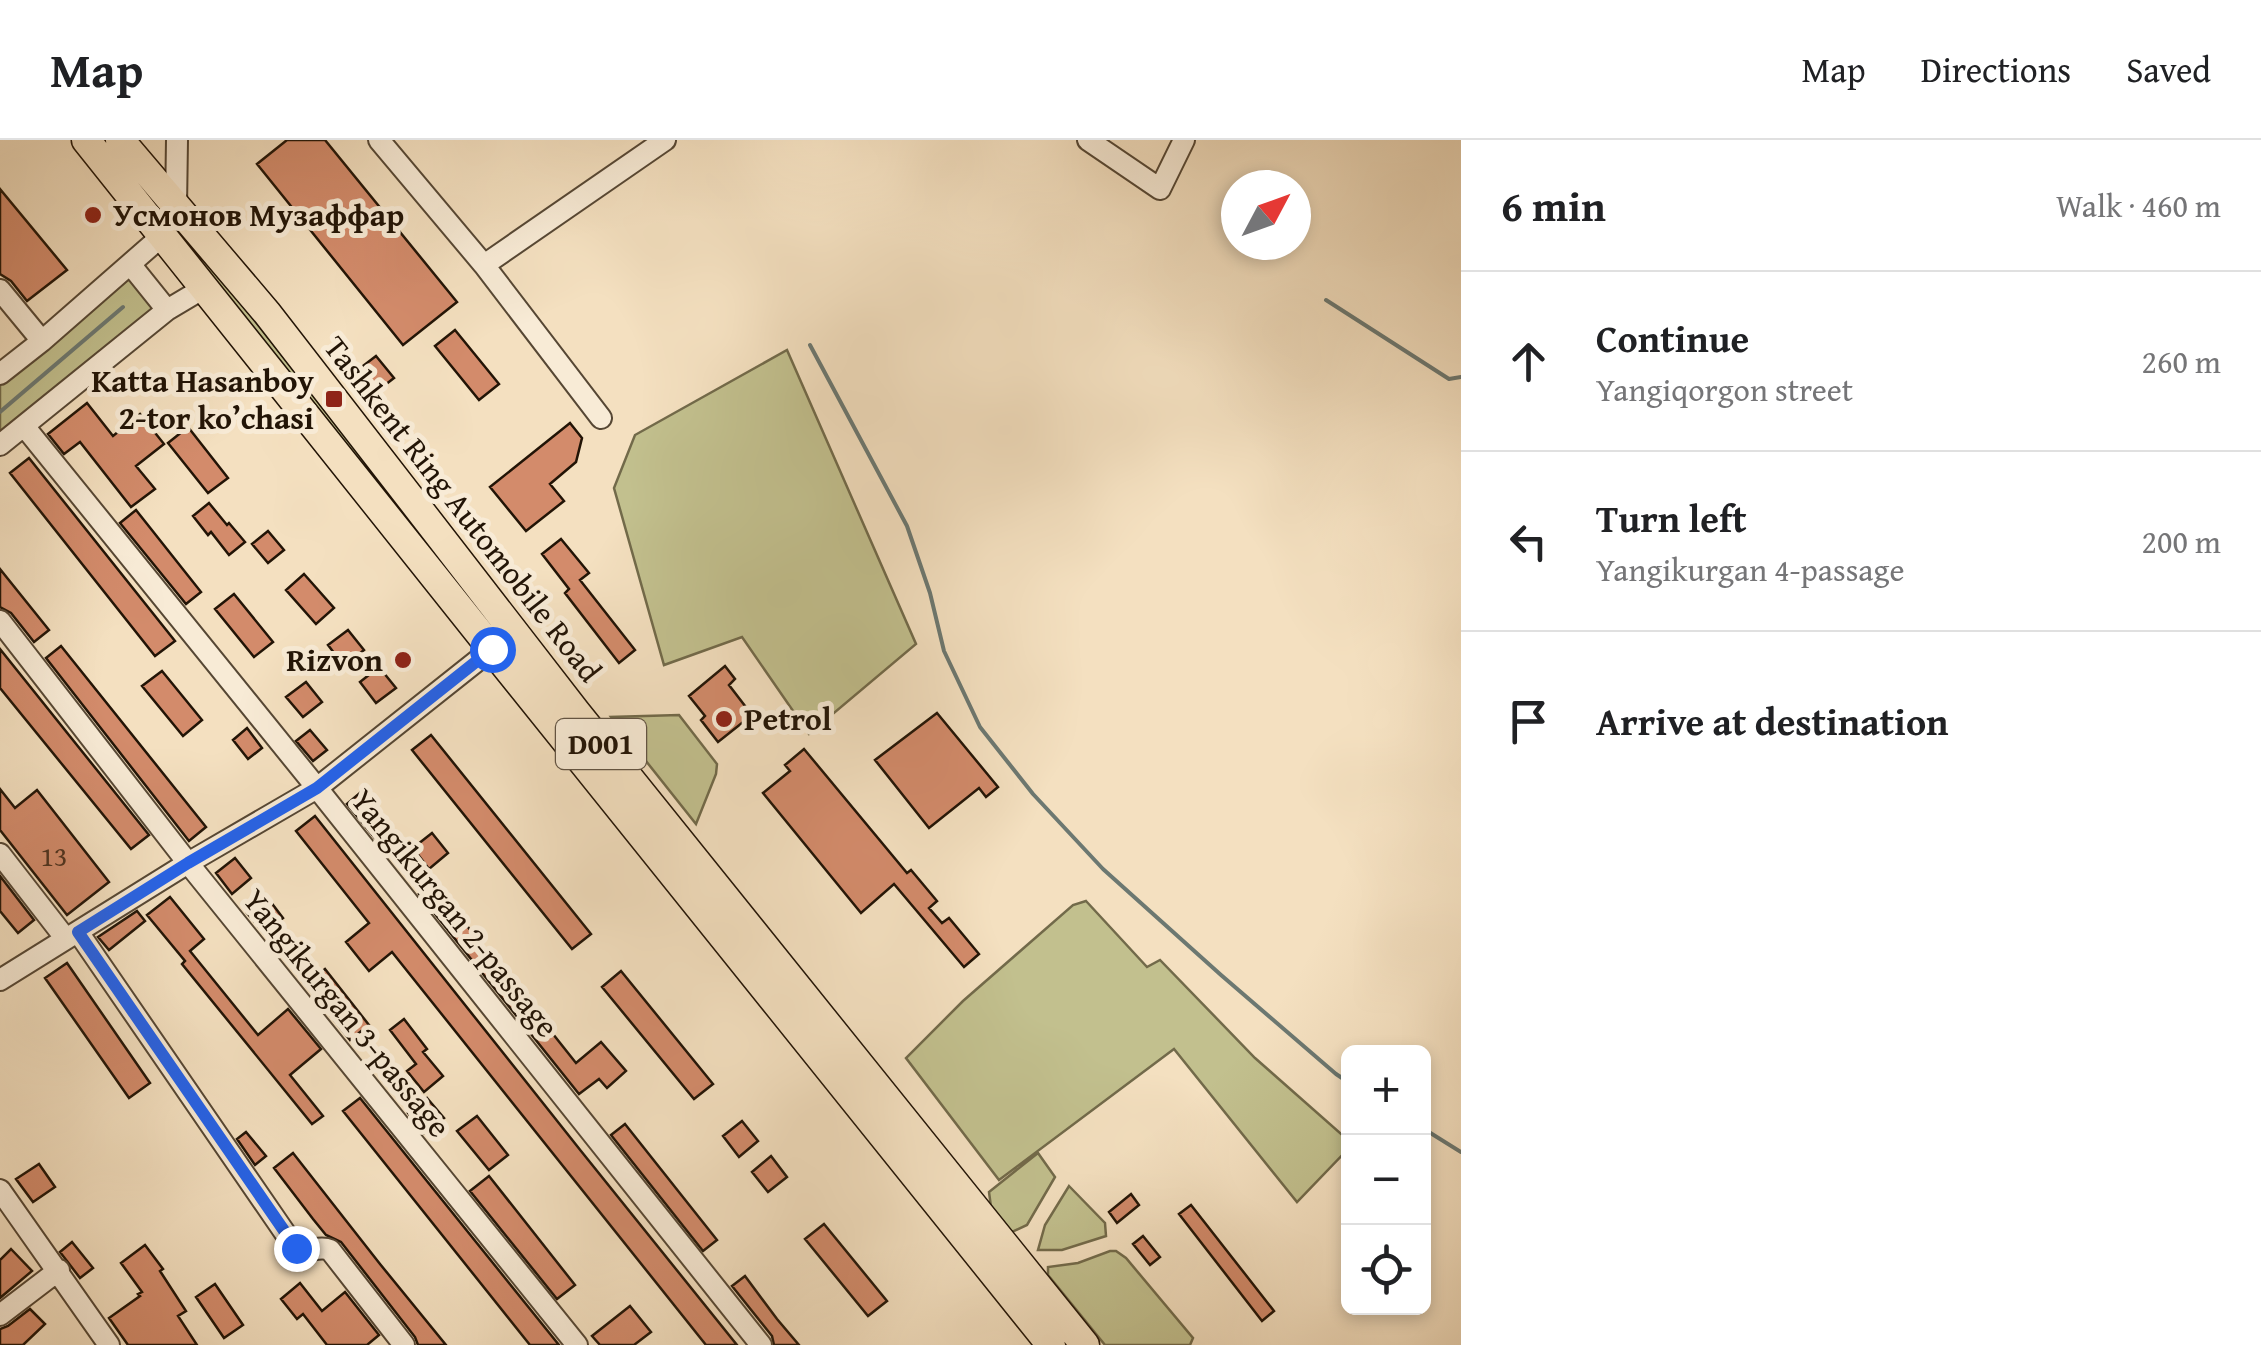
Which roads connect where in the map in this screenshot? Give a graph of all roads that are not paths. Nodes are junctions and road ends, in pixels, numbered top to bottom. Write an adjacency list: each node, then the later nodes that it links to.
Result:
1 (86, 140): 9 (highway, Tashkent Ring Automobile Road / D001)
2 (120, 140): 8 (highway, Tashkent Ring Automobile Road / D001)
3 (177, 140): 8 (street)
4 (379, 140): 11 (street)
5 (664, 140): 11 (street)
6 (1088, 140): 7 (street)
7 (1184, 140)
8 (176, 207): 9 (highway); 27 (highway, Tashkent Ring Automobile Road / D001)
9 (162, 236): 10 (street); 12 (highway, Tashkent Ring Automobile Road / D001)
10 (130, 264): 14 (street); 15 (street)
11 (484, 265): 17 (street)
12 (204, 288): 14 (street); 21 (highway, Tashkent Ring Automobile Road / D001)
13 (0, 290): 15 (street)
14 (167, 310): 18 (street)
15 (42, 341): 16 (street)
16 (0, 374)
17 (601, 418)
18 (24, 426): 19 (street); 22 (street, Yangikurgan 2-passage)
19 (0, 445)
20 (0, 622): 24 (street, Yangikurgan 3-passage)
21 (492, 649): 22 (street); 27 (highway, Tashkent Ring Automobile Road / D001)
22 (317, 788): 24 (street); 34 (street, Yangikurgan 2-passage)
23 (0, 854): 25 (street)
24 (188, 863): 25 (street); 33 (street, Yangikurgan 3-passage)
25 (72, 936): 26 (street); 32 (street)
26 (0, 980)
27 (896, 1129): 35 (highway, Tashkent Ring Automobile Road / D001); 36 (highway, Tashkent Ring Automobile Road / D001)
28 (0, 1190): 29 (street)
29 (58, 1270): 30 (street); 31 (street)
30 (0, 1316)
31 (109, 1345)
32 (404, 1345)
33 (577, 1345)
34 (762, 1345)
35 (1052, 1345)
36 (1085, 1345)

